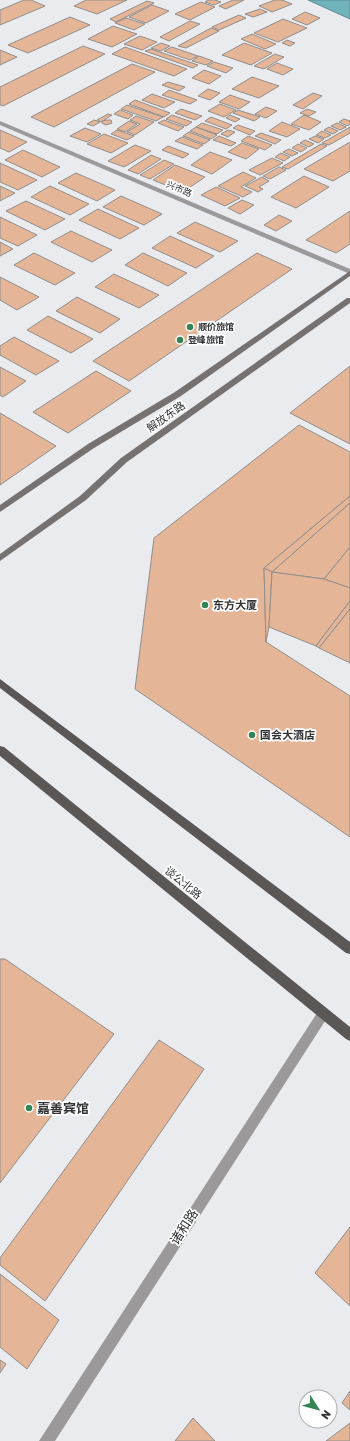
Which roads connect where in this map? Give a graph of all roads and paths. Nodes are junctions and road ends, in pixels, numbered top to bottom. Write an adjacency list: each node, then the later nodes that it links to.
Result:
1 (0, 124): 2 (street, 兴市路)
2 (350, 273): 4 (main road, 解放东路)
3 (350, 300): 5 (main road, 解放东路)
4 (0, 510)
5 (0, 558)
6 (0, 683): 8 (main road)
7 (0, 750): 9 (main road, 谈公北路)
8 (350, 949)
9 (323, 1014): 10 (main road, 谈公北路); 11 (street, 诸和路)
10 (350, 1035)
11 (46, 1441)

